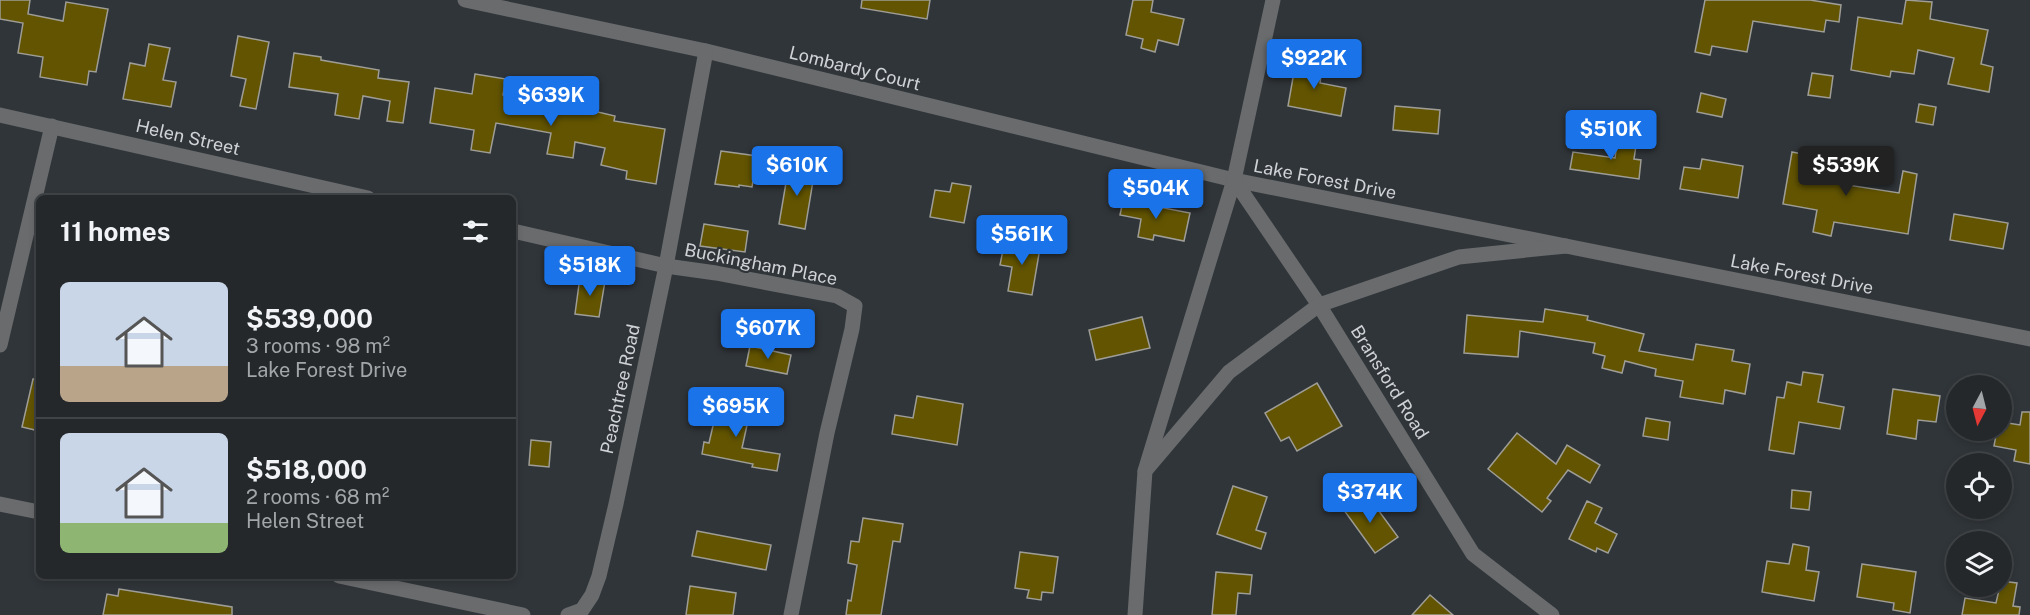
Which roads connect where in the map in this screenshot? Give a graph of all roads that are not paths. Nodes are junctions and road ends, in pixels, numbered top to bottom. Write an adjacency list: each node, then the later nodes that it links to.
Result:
1 (465, 0): 3 (street, Lombardy Court)
2 (1273, 0): 6 (street)
3 (706, 51): 6 (street, Lombardy Court); 10 (street, Peachtree Road)
4 (0, 115): 5 (street, Helen Street)
5 (52, 126): 7 (street, Helen Street); 13 (street)
6 (1234, 180): 9 (street, Lake Forest Drive); 11 (street, Bransford Road); 14 (street, Lake Forest Drive)
7 (355, 195)
8 (516, 232): 10 (street)
9 (1566, 246): 11 (street, Lake Forest Drive); 12 (street, Lake Forest Drive)
10 (666, 266): 19 (street, Peachtree Road); 20 (street, Buckingham Place)
11 (1320, 305): 14 (street, Lake Forest Drive); 22 (street, Bransford Road)
12 (2030, 339)
13 (0, 345)
14 (1145, 471): 21 (street, Lake Forest Drive)
15 (0, 504): 16 (street)
16 (36, 511)
17 (353, 579): 18 (street)
18 (523, 615)
19 (568, 615)
20 (791, 615)
21 (1135, 615)
22 (1552, 615)

